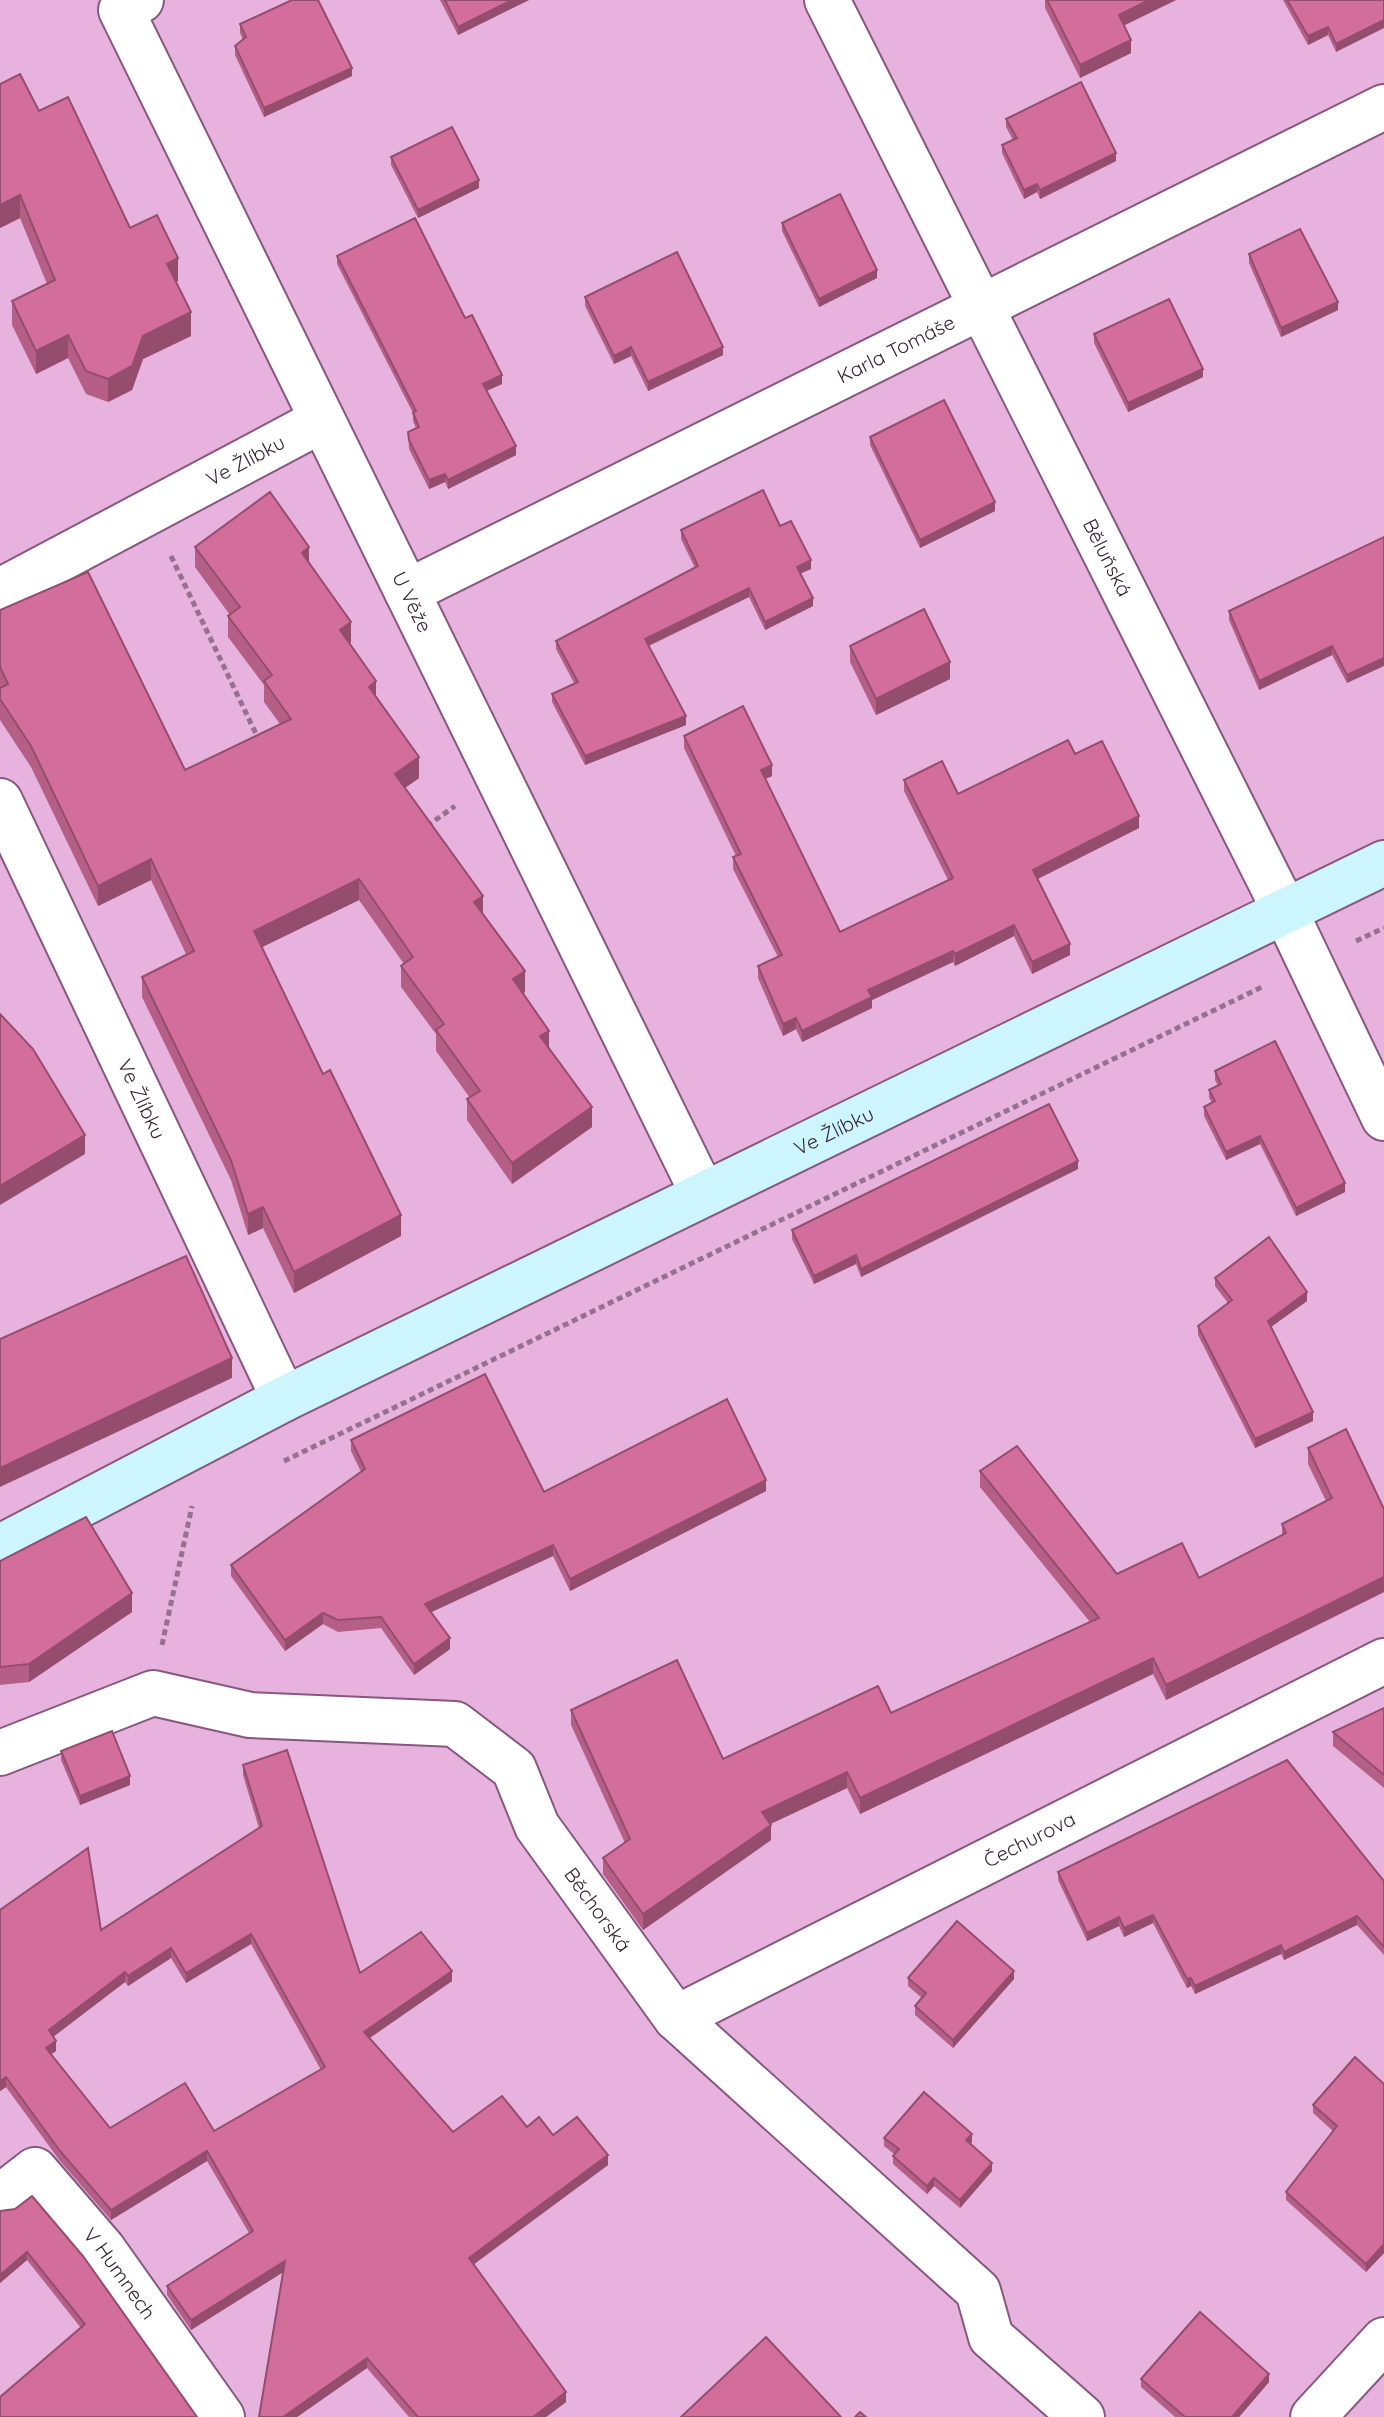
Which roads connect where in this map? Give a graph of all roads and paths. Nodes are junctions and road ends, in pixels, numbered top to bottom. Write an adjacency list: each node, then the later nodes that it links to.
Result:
1 (827, 0): 4 (street, Běluňská)
2 (131, 5): 5 (street, U Věže)
3 (1384, 107): 4 (street, Karla Tomáše)
4 (982, 307): 8 (street, Karla Tomáše); 14 (street, Běluňská)
5 (322, 420): 6 (street, Ve Žlíbku); 8 (street, U Věže)
6 (150, 512): 7 (street, Ve Žlíbku); 9 (path)
7 (0, 591)
8 (407, 592): 10 (street, U Věže)
9 (264, 753)
10 (498, 775): 12 (path); 18 (street, U Věže)
11 (0, 801): 19 (street, Ve Žlíbku)
12 (421, 830)
13 (1384, 863): 14 (street, Ve Žlíbku)
14 (1285, 911): 16 (street, Běluňská); 18 (street, Ve Žlíbku)
15 (1384, 928): 16 (path)
16 (1310, 963): 17 (street, Běluňská); 21 (path)
17 (1384, 1118)
18 (703, 1194): 19 (street, Ve Žlíbku)
19 (284, 1399): 20 (street, Ve Žlíbku)
20 (168, 1459): 23 (path); 24 (street, Ve Žlíbku)
21 (278, 1464)
22 (207, 1499): 23 (path)
23 (192, 1506): 26 (path)
24 (0, 1547)
25 (1384, 1661): 28 (street, Čechurova)
26 (153, 1693): 27 (street); 28 (street, Běchorská)
27 (0, 1753)
28 (676, 2018): 32 (street, Běchorská)
29 (0, 2197): 31 (street, V Humnech)
30 (1384, 2340): 33 (street)
31 (222, 2417)
32 (1082, 2417)
33 (1313, 2417)

